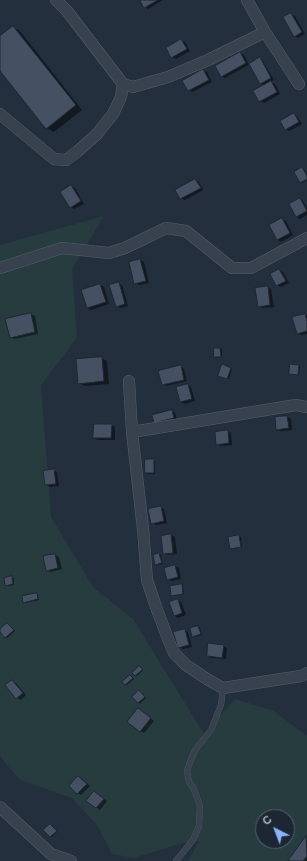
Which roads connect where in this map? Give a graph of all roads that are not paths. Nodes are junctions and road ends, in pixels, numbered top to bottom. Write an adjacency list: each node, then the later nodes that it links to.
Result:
1 (56, 0): 4 (street)
2 (247, 0): 3 (street)
3 (265, 32): 4 (street); 5 (street)
4 (123, 84): 6 (street)
5 (299, 84)
6 (0, 114)
7 (307, 238): 8 (street)
8 (0, 268)
9 (129, 381): 11 (street)
10 (307, 408): 11 (street)
11 (132, 432): 13 (street)
12 (307, 673): 13 (street)
13 (223, 688): 16 (lane)
14 (0, 807): 15 (street)
15 (71, 861)
16 (176, 861)

